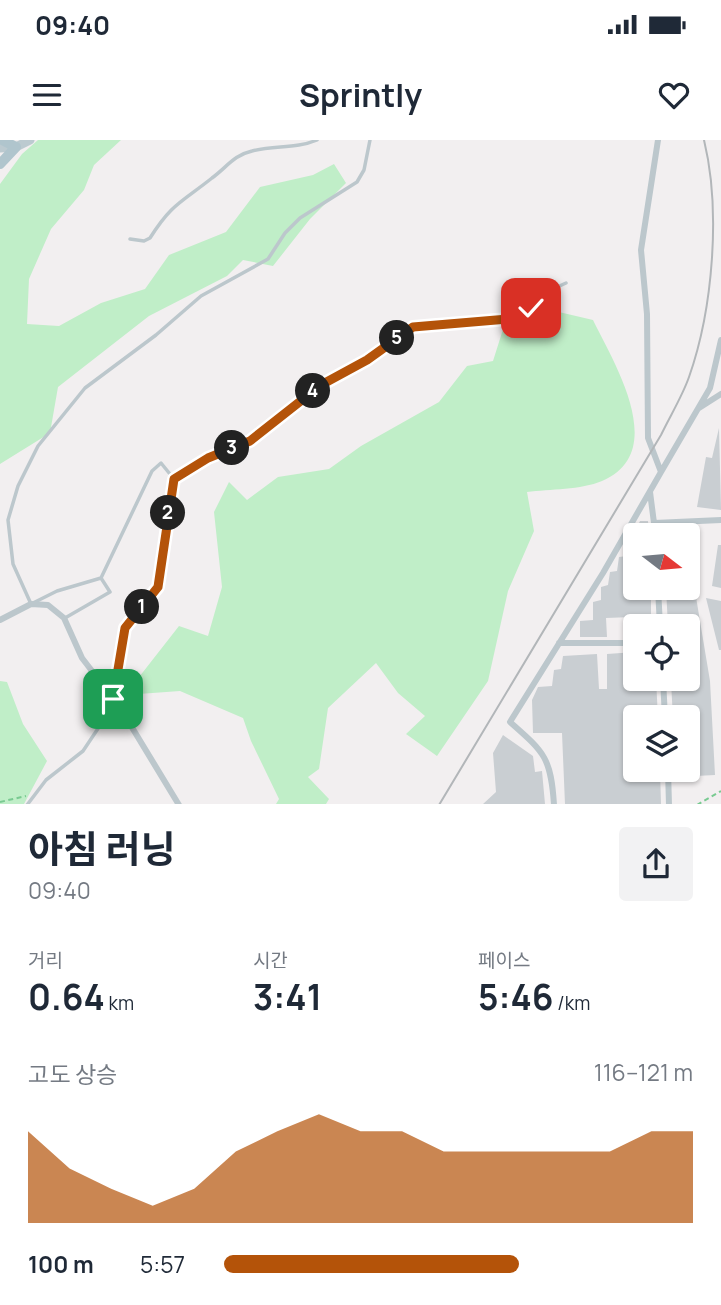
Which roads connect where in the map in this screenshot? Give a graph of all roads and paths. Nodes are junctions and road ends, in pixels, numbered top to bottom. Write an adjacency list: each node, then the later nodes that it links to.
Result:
1 (2, 140): 6 (main road)
2 (30, 140): 6 (main road)
3 (317, 140): 9 (lane)
4 (370, 140): 20 (lane)
5 (659, 140): 14 (street)
6 (16, 147): 7 (main road); 8 (main road)
7 (0, 148)
8 (0, 164)
9 (130, 239)
10 (566, 283): 15 (lane)
11 (721, 340): 13 (street)
12 (721, 394): 13 (street)
13 (698, 408): 14 (street)
14 (661, 472): 16 (street)
15 (174, 479): 19 (lane); 25 (lane)
16 (650, 491): 18 (street); 23 (street)
17 (721, 520): 18 (street)
18 (654, 523)
19 (101, 578): 20 (lane); 21 (lane)
20 (31, 604): 21 (street); 22 (street)
21 (64, 618): 25 (street)
22 (0, 620)
23 (559, 643): 24 (street); 32 (street)
24 (623, 643)
25 (113, 699): 28 (lane); 31 (street)
26 (669, 782): 33 (street)
27 (721, 791): 34 (path)
28 (32, 794): 29 (path); 30 (lane)
29 (0, 802)
30 (27, 804)
31 (179, 804)
32 (554, 804)
33 (670, 804)
34 (696, 804)

